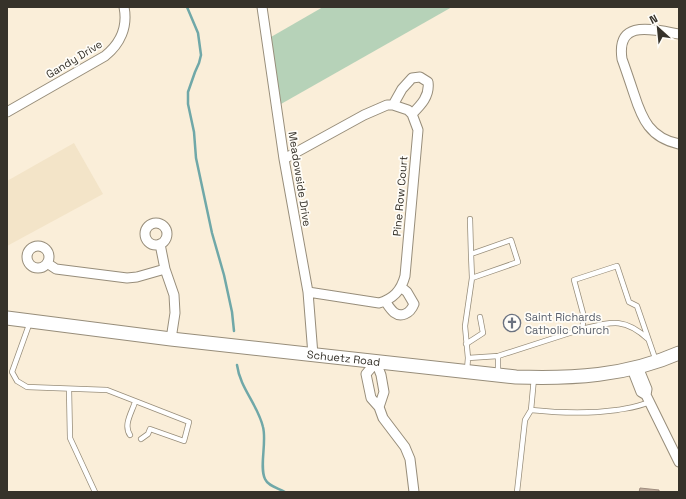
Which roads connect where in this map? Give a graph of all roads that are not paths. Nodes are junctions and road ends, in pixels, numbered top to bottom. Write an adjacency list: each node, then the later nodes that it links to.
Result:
1 (124, 7): 5 (street, Gandy Drive)
2 (262, 7): 8 (street, Meadowside Drive)
3 (679, 34): 7 (street)
4 (393, 105): 6 (street); 6 (street); 8 (street)
5 (7, 112)
6 (410, 112): 15 (street, Pine Row Court)
7 (679, 144)
8 (284, 160): 16 (street, Meadowside Drive)
9 (470, 219): 11 (lane)
10 (160, 244): 13 (street)
11 (471, 254): 14 (lane); 14 (lane)
12 (47, 263): 13 (street)
13 (165, 269): 22 (street)
14 (472, 278): 24 (lane)
15 (401, 287): 17 (street); 17 (street)
16 (308, 292): 17 (street); 26 (street, Meadowside Drive)
17 (385, 301)
18 (480, 317): 24 (lane)
19 (7, 318): 20 (main road, Schuetz Road)
20 (31, 320): 22 (main road, Schuetz Road); 35 (lane)
21 (582, 329): 23 (lane); 23 (lane); 27 (lane)
22 (171, 339): 26 (main road, Schuetz Road)
23 (649, 340): 30 (lane)
24 (466, 344): 28 (lane)
25 (679, 353): 30 (main road, Schuetz Road)
26 (313, 355): 29 (main road, Schuetz Road)
27 (498, 356): 28 (lane); 33 (lane)
28 (468, 358): 32 (lane)
29 (376, 362): 32 (main road, Schuetz Road); 38 (street); 38 (street)
30 (656, 362): 31 (main road, Schuetz Road)
31 (635, 368): 34 (main road, Schuetz Road); 36 (street)
32 (467, 372): 33 (main road, Schuetz Road)
33 (498, 375): 34 (main road, Schuetz Road)
34 (534, 378): 39 (lane)
35 (70, 389): 37 (lane); 43 (lane)
36 (648, 399): 39 (lane); 42 (street)
37 (135, 402): 40 (lane); 41 (lane)
38 (379, 407): 44 (street)
39 (531, 410): 45 (lane)
40 (130, 435)
41 (141, 439)
42 (679, 462)
43 (95, 492)
44 (414, 492)
45 (516, 492)

